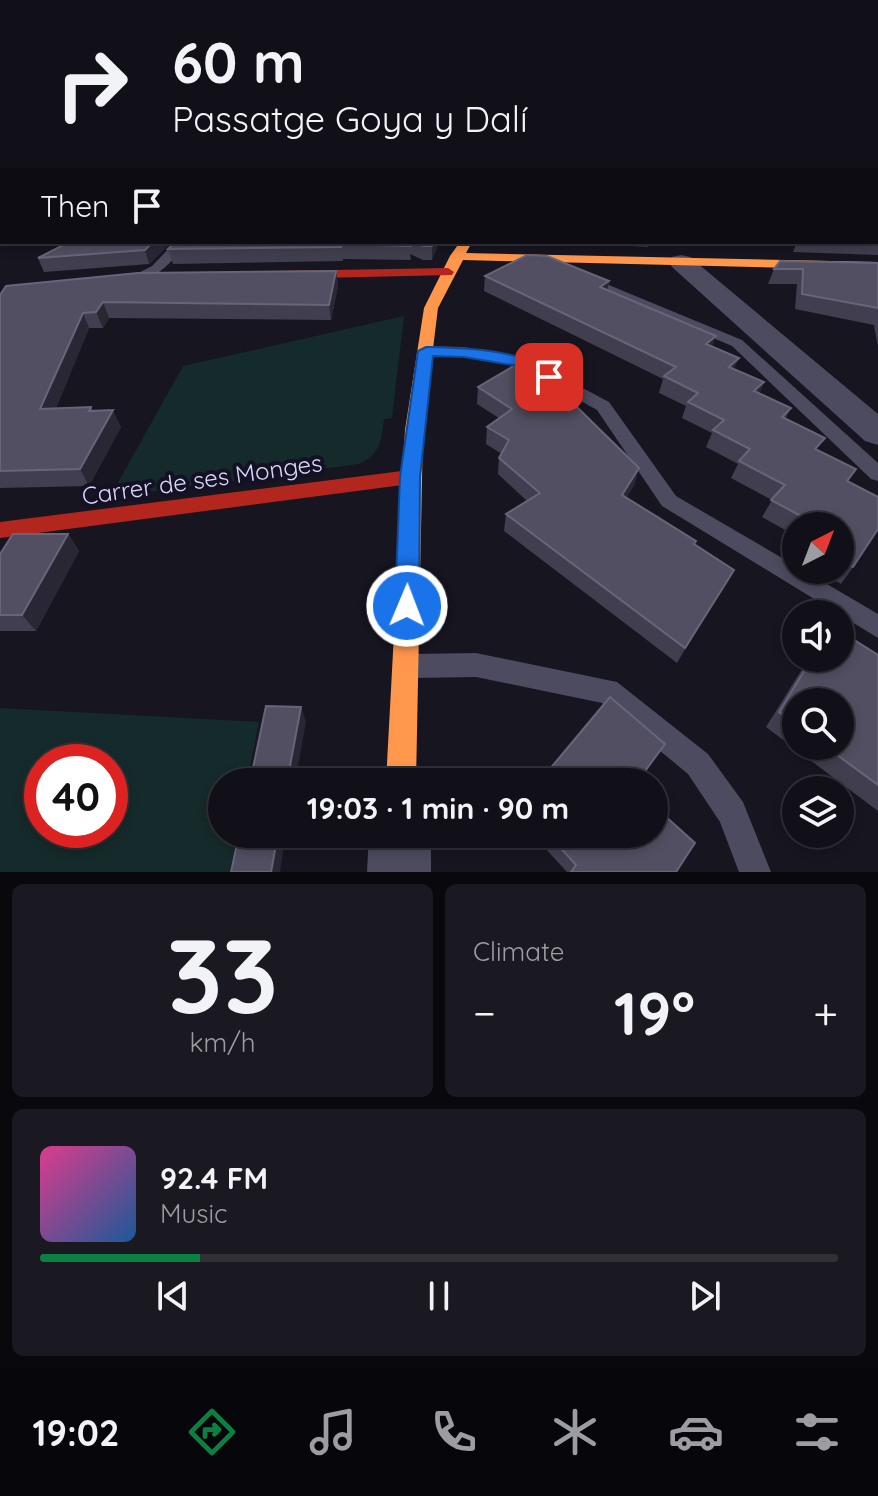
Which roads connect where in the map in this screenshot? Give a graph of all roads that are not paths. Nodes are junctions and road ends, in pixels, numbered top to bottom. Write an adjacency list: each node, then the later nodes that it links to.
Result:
1 (179, 244): 8 (lane)
2 (457, 257): 3 (street); 7 (street); 9 (street)
3 (536, 258): 4 (street); 11 (lane)
4 (681, 262): 5 (street); 10 (street)
5 (878, 266)
6 (174, 275): 8 (street)
7 (249, 275)
8 (136, 276)
9 (426, 351): 12 (street); 14 (lane)
10 (878, 433)
11 (878, 474)
12 (410, 477): 13 (street, Carrer de ses Monges); 15 (street)
13 (0, 530)
14 (878, 627)
15 (403, 666): 16 (street); 19 (lane)
16 (401, 768)
17 (400, 848): 18 (street)
18 (399, 872)
19 (755, 872)

